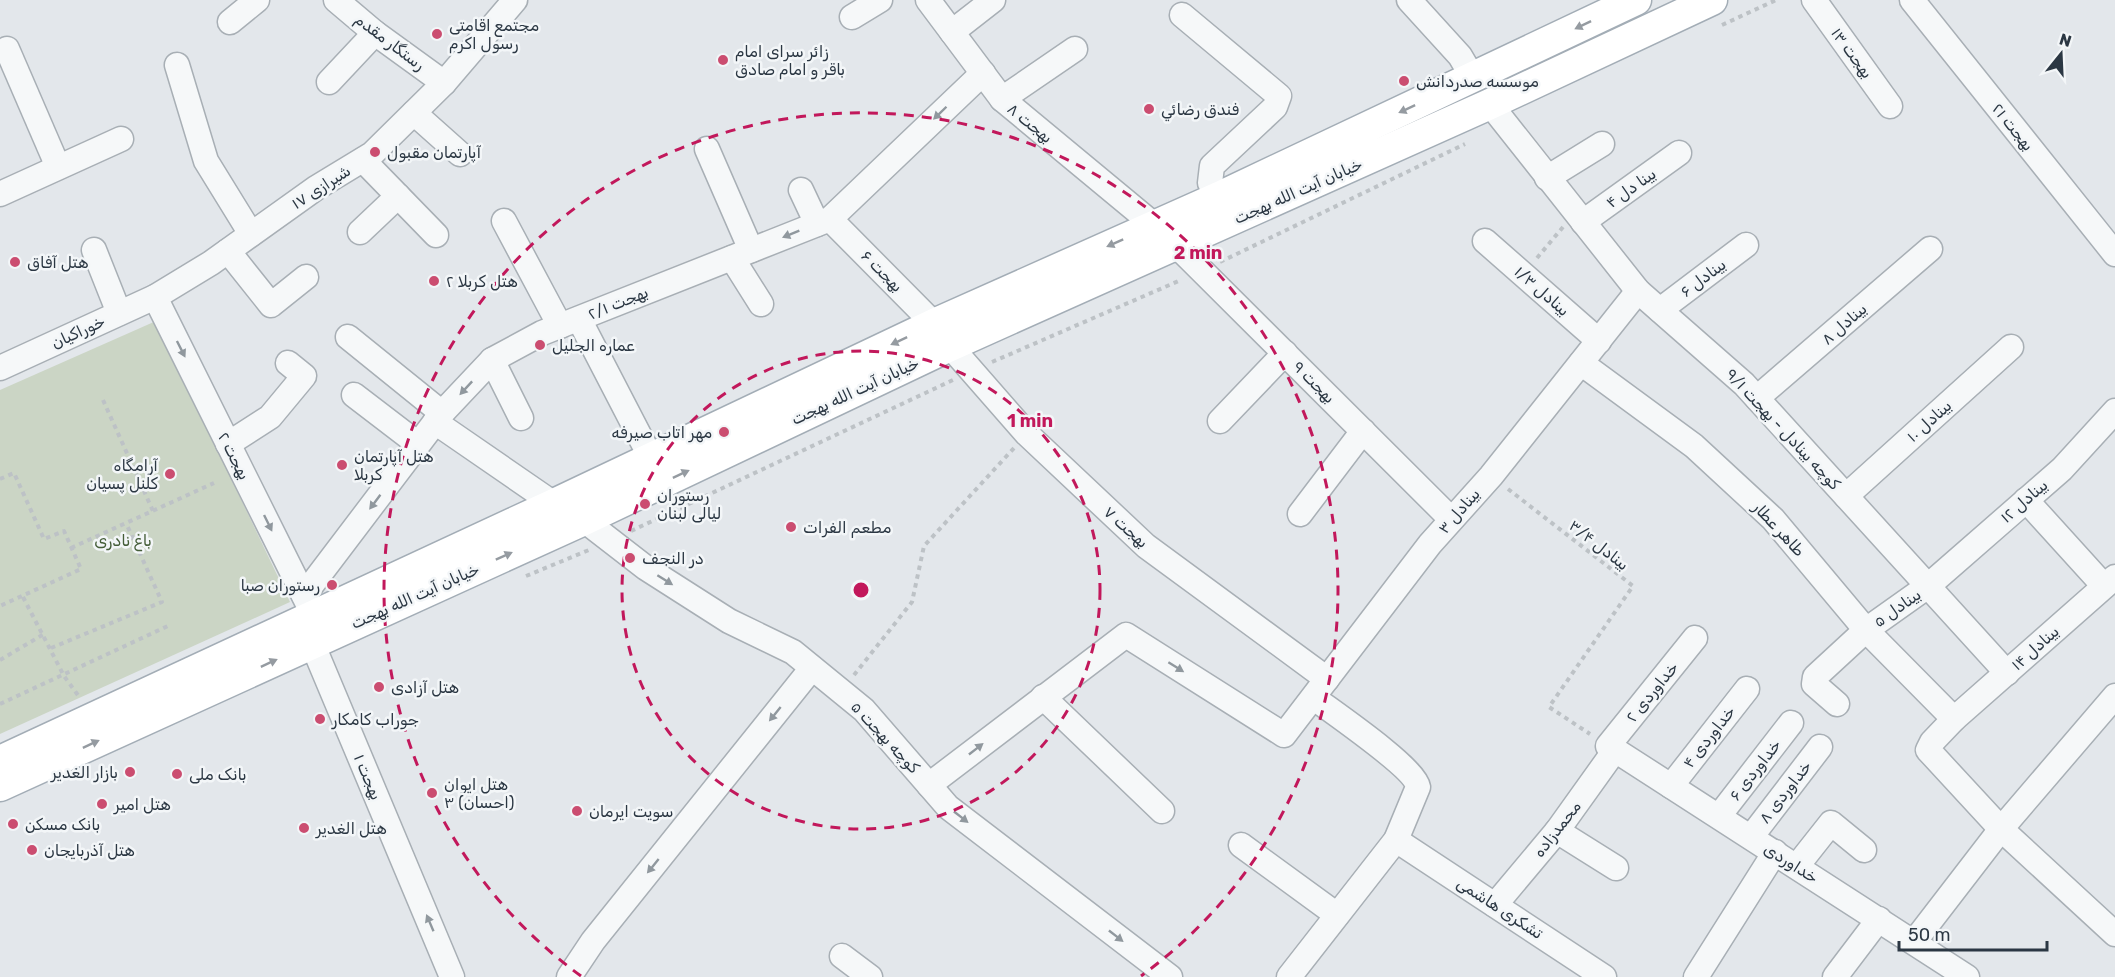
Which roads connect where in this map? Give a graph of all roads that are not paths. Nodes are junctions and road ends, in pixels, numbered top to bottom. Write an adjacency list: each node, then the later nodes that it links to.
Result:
1 (257, 0): 14 (street)
2 (336, 0): 16 (street, رستگار مقدم)
3 (515, 0): 23 (street, شیرازی ۱۷)
4 (880, 0): 13 (street)
5 (928, 0): 15 (street, بهجت ۸)
6 (993, 0): 15 (street)
7 (1409, 0): 21 (street)
8 (1636, 0): 21 (main road, خیابان آیت الله بهجت, one-way to 21)
9 (1712, 0): 27 (main road, خیابان آیت الله بهجت)
10 (1814, 0): 25 (street, بهجت ۱۳)
11 (1912, 0): 54 (street, بهجت ۲۱)
12 (1182, 15): 39 (street)
13 (852, 17)
14 (230, 22)
15 (952, 32): 20 (street, بهجت ۸)
16 (375, 33): 22 (street); 23 (street, رستگار مقدم)
17 (7, 49): 34 (street)
18 (1075, 49): 24 (street)
19 (177, 65): 45 (street)
20 (983, 73): 24 (street, بهجت ۸); 42 (street, بهجت ۲/۱, one-way to 42)
21 (1473, 78): 39 (main road, خیابان آیت الله بهجت, one-way to 39)
22 (329, 82)
23 (444, 83): 26 (street, شیرازی ۱۷)
24 (1002, 99): 43 (street, بهجت ۸)
25 (1890, 105)
26 (414, 113): 32 (street); 33 (street, شیرازی ۱۷)
27 (1498, 114): 35 (street, کوچه بینادل - بهجت ۹/۱); 49 (main road, خیابان آیت الله بهجت)
28 (121, 139): 34 (street)
29 (1602, 144): 35 (street)
30 (707, 149): 53 (street)
31 (1679, 153): 40 (street, بینا دل ۴)
32 (460, 154)
33 (363, 160): 38 (street); 45 (street, شیرازی ۱۷)
34 (58, 167): 37 (street)
35 (1547, 178): 40 (street, کوچه بینادل - بهجت ۹/۱)
36 (801, 190): 42 (street, بهجت ۶)
37 (0, 194)
38 (398, 196): 44 (street); 46 (street)
39 (1219, 197): 43 (main road, خیابان آیت الله بهجت)
40 (1579, 218): 56 (street, کوچه بینادل - بهجت ۹/۱)
41 (504, 221): 61 (street)
42 (824, 221): 53 (street, بهجت ۲/۱, one-way to 53); 62 (street, بهجت ۶)
43 (1155, 225): 62 (main road, خیابان آیت الله بهجت, one-way to 62)
44 (360, 232)
45 (251, 234): 52 (street, شیرازی ۱۷)
46 (436, 235)
47 (1485, 241): 64 (street, بینادل ۱/۳)
48 (1746, 245): 59 (street, بینادل ۶)
49 (1177, 246): 62 (main road, خیابان آیت الله بهجت); 66 (street, بهجت ۹)
50 (1930, 249): 72 (street, بینادل ۸)
51 (94, 250): 60 (street)
52 (228, 251): 55 (street); 57 (street, شیرازی ۱۷)
53 (742, 254): 58 (street); 61 (street, بهجت ۲/۱)
54 (2115, 254)
55 (306, 277)
56 (1638, 291): 59 (street, کوچه بینادل - بهجت ۹/۱); 64 (street, بینادل ۳)
57 (155, 297): 60 (street, خوراکیان); 78 (street, بهجت ۲, one-way to 78)
58 (760, 304)
59 (1660, 310): 72 (street, کوچه بینادل - بهجت ۹/۱)
60 (119, 313): 70 (street, خوراکیان)
61 (569, 322): 67 (street, بهجت ۲/۱); 80 (street)
62 (942, 335): 80 (main road, خیابان آیت الله بهجت, one-way to 80); 86 (main road, خیابان آیت الله بهجت, one-way to 62); 94 (street, بهجت ۷)
63 (348, 338): 74 (street)
64 (1599, 340): 69 (street, بینادل ۳)
65 (2011, 347): 81 (street, بینادل ۱۰)
66 (1286, 353): 76 (street); 77 (street, بهجت ۹)
67 (492, 360): 74 (street, بهجت ۲/۱, one-way to 74); 75 (street)
68 (288, 363): 78 (street)
69 (1581, 363): 85 (street, بینادل ۳); 90 (street, طاهر عطار)
70 (0, 368)
71 (354, 395): 79 (street)
72 (1757, 398): 81 (street, کوچه بینادل - بهجت ۹/۱)
73 (2115, 411): 82 (street, بینادل ۱۲)
74 (439, 417): 79 (street, بهجت ۲/۱); 83 (street)
75 (521, 418)
76 (1220, 421)
77 (1363, 431): 84 (street); 85 (street, بهجت ۹)
78 (228, 444): 89 (street, بهجت ۲, one-way to 89)
79 (418, 444): 89 (street, بهجت ۲/۱, one-way to 89)
80 (651, 458): 83 (main road, خیابان آیت الله بهجت)
81 (1846, 496): 88 (street, کوچه بینادل - بهجت ۹/۱)
82 (2026, 500): 87 (street); 88 (street, بینادل ۱۲)
83 (554, 504): 89 (main road, خیابان آیت الله بهجت)
84 (1300, 514)
85 (1451, 519): 94 (street, بینادل ۳)
86 (584, 520): 89 (main road, خیابان آیت الله بهجت, one-way to 86); 92 (street, کوچه بهجت ۵, one-way to 92)
87 (2109, 581): 93 (street, بینادل ۱۴)
88 (1928, 586): 90 (street, بینادل ۵); 93 (street, کوچه بینادل - بهجت ۹/۱)
89 (310, 617): 103 (main road, خیابان آیت الله بهجت); 105 (main road, خیابان آیت الله بهجت, one-way to 89); 124 (street, بهجت ۱, one-way to 89)
90 (1866, 630): 98 (street, بینادل ۵); 99 (street, طاهر عطار)
91 (1695, 638): 102 (street, خداوردی ۲)
92 (812, 668): 104 (street, کوچه بهجت ۵); 125 (street, one-way to 125)
93 (2007, 673): 99 (street, بینادل ۱۴)
94 (1321, 689): 97 (street, بینادل ۳, one-way to 94); 112 (street, بهجت ۷)
95 (1747, 689): 106 (street, خداوردی ۴)
96 (2115, 696): 109 (street)
97 (1043, 697): 104 (street, one-way to 97); 107 (street)
98 (1837, 704)
99 (1954, 719): 109 (street, بینادل ۱۴)
100 (1791, 723): 108 (street, خداوردی ۶)
101 (1820, 747): 111 (street, خداوردی ۸)
102 (1612, 748): 106 (street, خداوردی); 110 (street, محمدزاده)
103 (0, 761)
104 (930, 785): 127 (street, کوچه بهجت ۵, one-way to 127)
105 (0, 786)
106 (1671, 786): 108 (street, خداوردی)
107 (1162, 811)
108 (1719, 816): 111 (street, خداوردی)
109 (2001, 829): 121 (street); 122 (street)
110 (1557, 831): 117 (street); 118 (street, محمدزاده)
111 (1750, 837): 115 (street, خداوردی)
112 (1396, 840): 118 (street, تشکری هاشمی); 119 (street)
113 (1240, 846): 119 (street)
114 (1864, 850): 116 (street)
115 (1775, 852): 116 (street, خداوردی); 130 (street)
116 (1797, 866): 120 (street, خداوردی)
117 (1616, 868)
118 (1495, 905): 129 (street, تشکری هاشمی)
119 (1337, 915): 128 (street)
120 (1879, 919): 122 (street, خداوردی); 131 (street)
121 (2115, 934)
122 (1914, 942): 132 (street, خداوردی)
123 (842, 956): 126 (street)
124 (452, 977)
125 (568, 977)
126 (870, 977)
127 (1170, 977)
128 (1289, 977)
129 (1604, 977)
130 (1696, 977)
131 (1835, 977)
132 (1966, 977)

